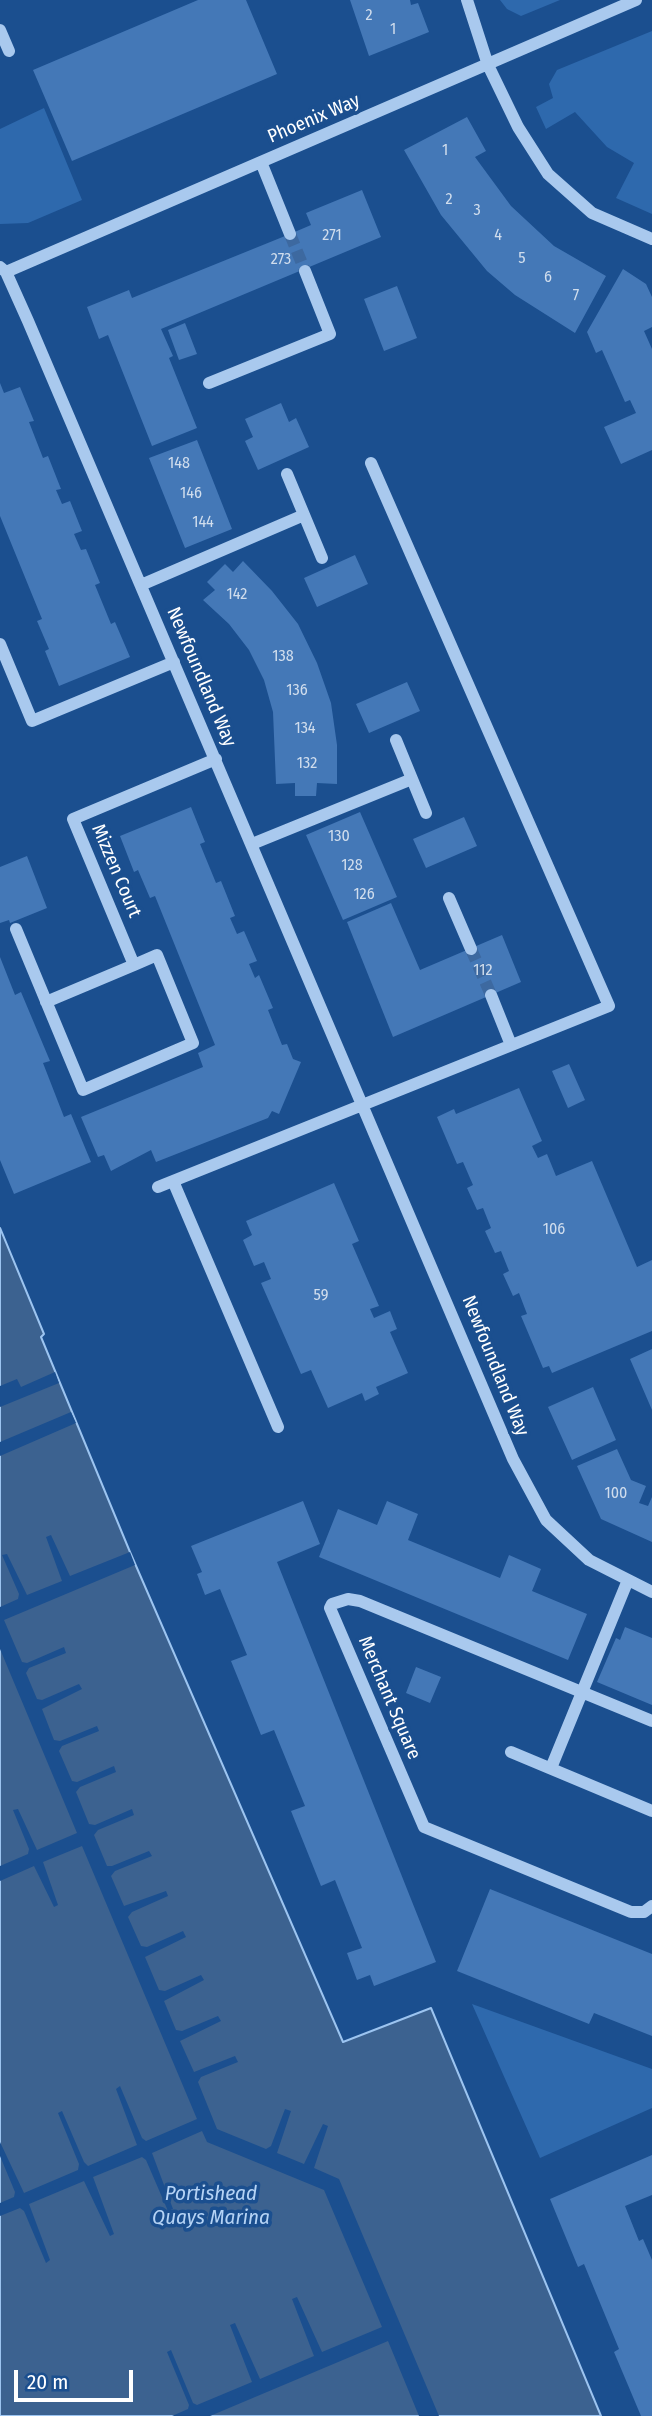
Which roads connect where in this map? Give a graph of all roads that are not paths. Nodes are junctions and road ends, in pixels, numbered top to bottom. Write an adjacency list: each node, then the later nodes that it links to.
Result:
1 (467, 0): 5 (street)
2 (636, 0): 5 (street, Phoenix Way)
3 (0, 30): 4 (street)
4 (9, 51)
5 (488, 65): 6 (street, Phoenix Way); 8 (street)
6 (261, 162): 7 (street); 9 (street, Phoenix Way)
7 (290, 234)
8 (652, 239)
9 (3, 269): 16 (street, Newfoundland Way)
10 (305, 271): 11 (street)
11 (209, 383)
12 (371, 463): 30 (street)
13 (287, 474): 14 (street)
14 (303, 515): 15 (street); 16 (street)
15 (322, 558)
16 (141, 585): 18 (street, Newfoundland Way)
17 (0, 644): 18 (street)
18 (174, 662): 20 (street, Newfoundland Way)
19 (396, 740): 21 (street)
20 (216, 759): 23 (street, Newfoundland Way); 27 (street, Mizzen Court)
21 (412, 779): 22 (street); 23 (street)
22 (426, 813)
23 (252, 844): 31 (street, Newfoundland Way)
24 (449, 898): 26 (street)
25 (16, 929): 29 (street)
26 (471, 949)
27 (134, 965): 29 (street); 29 (street)
28 (491, 995): 30 (street)
29 (46, 1002)
30 (511, 1045): 31 (street)
31 (363, 1105): 32 (street); 35 (street, Newfoundland Way)
32 (173, 1181): 33 (street); 34 (street)
33 (158, 1187)
34 (278, 1427)
35 (628, 1580): 36 (street, Newfoundland Way); 37 (street)
36 (652, 1592)
37 (582, 1692): 38 (street, Merchant Square); 40 (street); 42 (street, Merchant Square)
38 (652, 1721)
39 (511, 1752): 40 (street)
40 (551, 1768): 41 (street)
41 (652, 1811)
42 (652, 1906)

